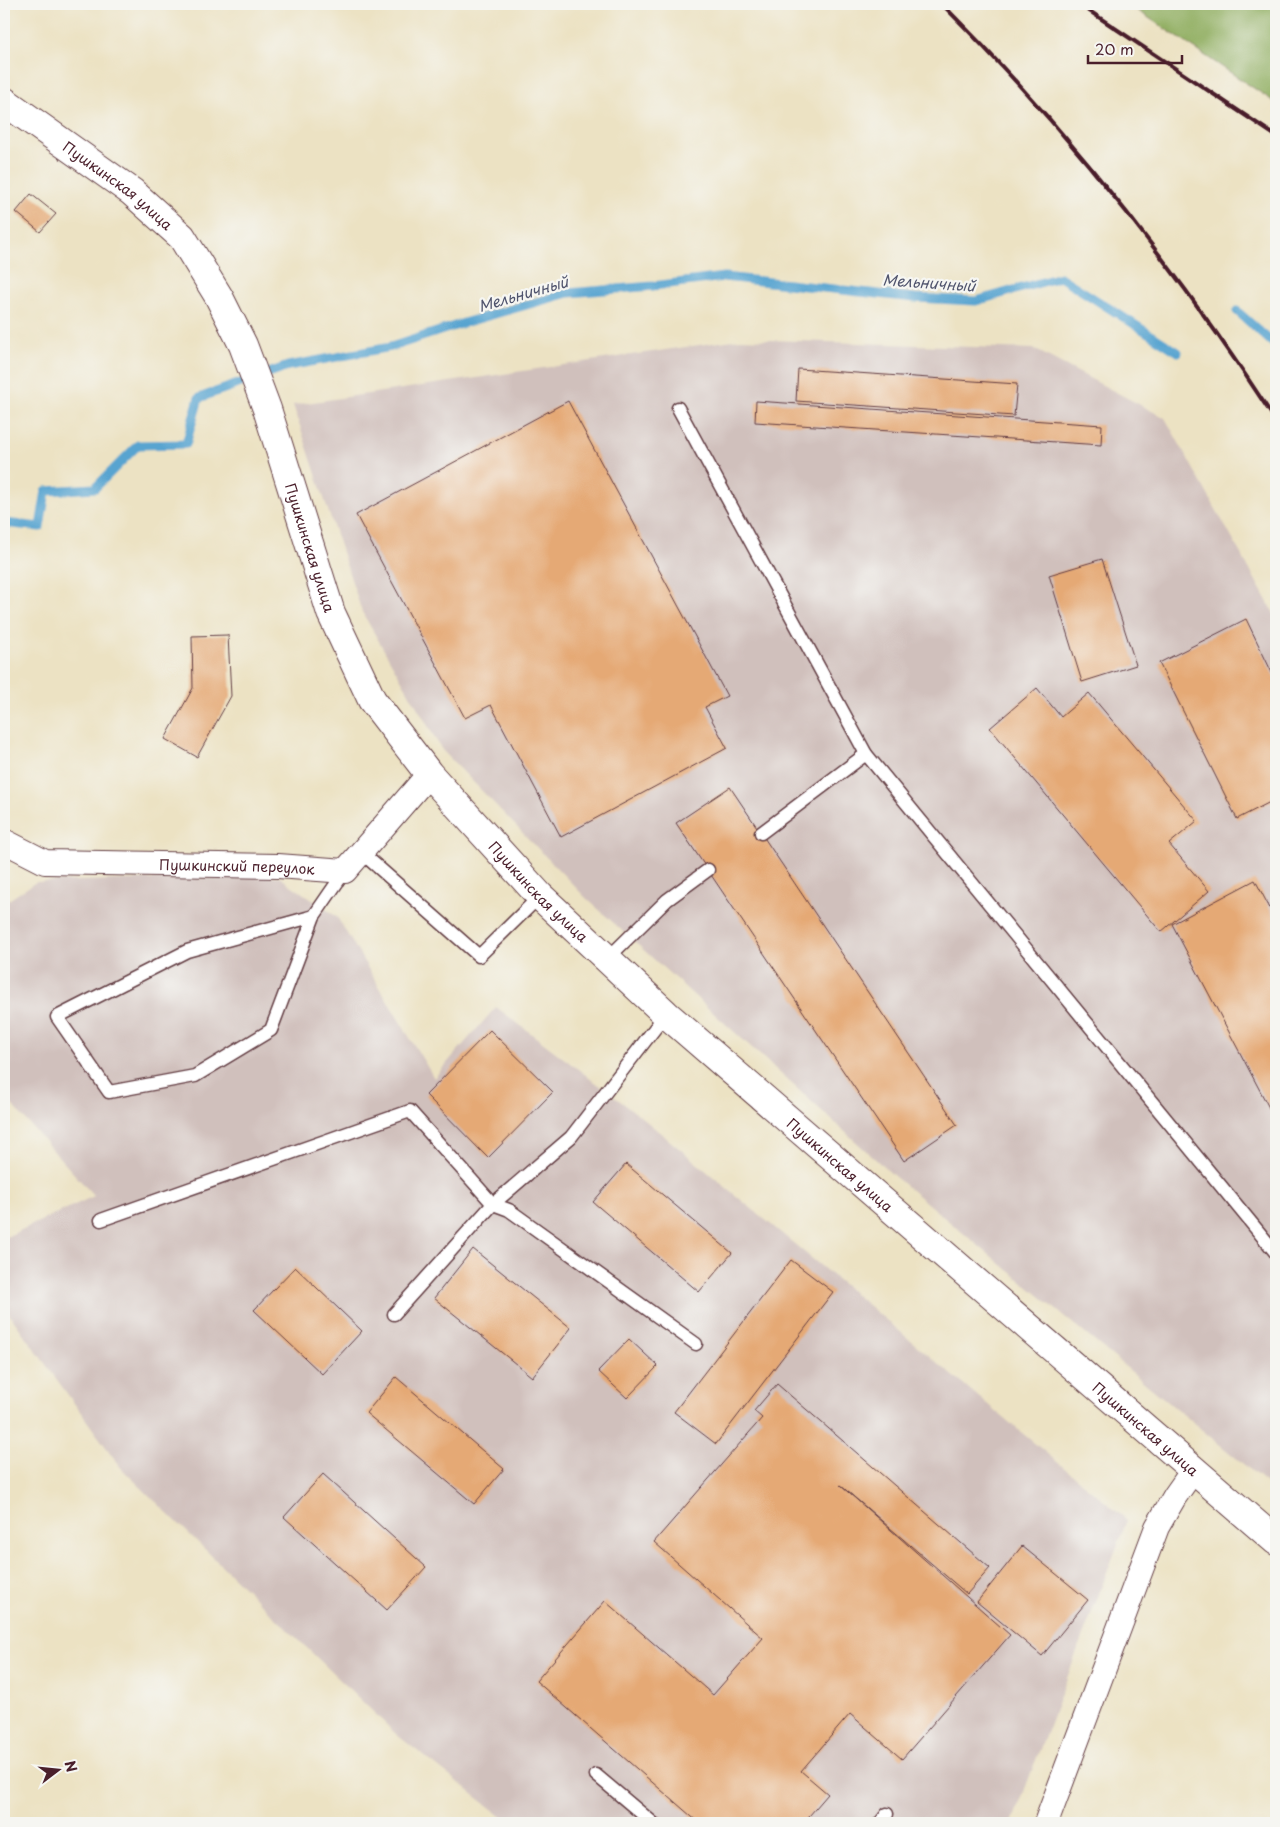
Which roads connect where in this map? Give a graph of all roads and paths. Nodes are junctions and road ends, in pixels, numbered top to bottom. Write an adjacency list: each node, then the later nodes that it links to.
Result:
1 (4, 101): 4 (street, Пушкинская улица)
2 (678, 408): 3 (lane)
3 (866, 754): 5 (lane); 16 (lane)
4 (429, 774): 7 (street); 10 (street, Пушкинская улица)
5 (761, 833)
6 (4, 841): 9 (street, Пушкинский переулок)
7 (362, 853): 9 (street); 10 (lane)
8 (708, 870): 12 (lane)
9 (345, 871): 11 (lane)
10 (540, 896): 12 (street, Пушкинская улица)
11 (314, 916): 11 (lane)
12 (607, 959): 13 (street, Пушкинская улица)
13 (666, 1014): 14 (lane); 19 (street, Пушкинская улица)
14 (492, 1204): 15 (lane); 17 (lane); 18 (lane)
15 (101, 1220)
16 (1276, 1253)
17 (394, 1314)
18 (696, 1344)
19 (1194, 1469): 20 (street, Пушкинская улица); 23 (street)
20 (1276, 1541)
21 (596, 1775): 22 (lane)
22 (653, 1823)
23 (1046, 1823)

